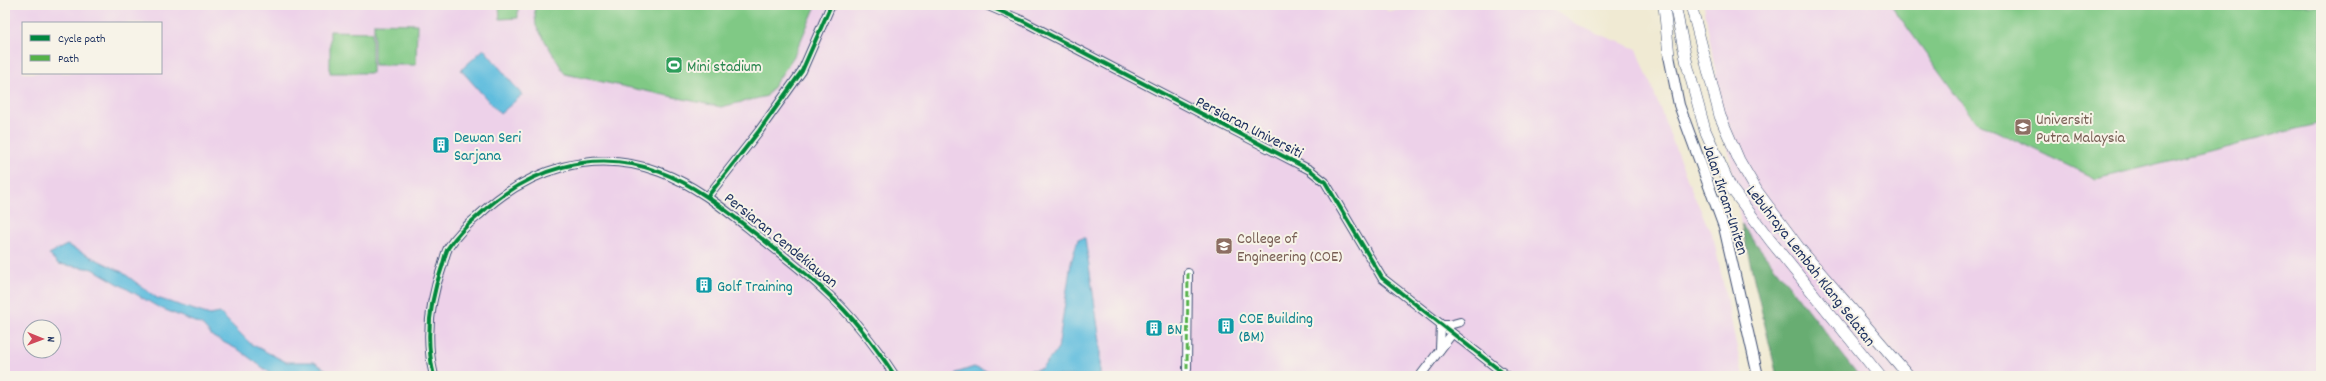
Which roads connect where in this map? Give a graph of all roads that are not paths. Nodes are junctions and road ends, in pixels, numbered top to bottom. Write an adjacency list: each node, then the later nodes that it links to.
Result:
1 (832, 5): 7 (street)
2 (986, 5): 10 (street, Persiaran Universiti)
3 (1664, 5): 6 (highway)
4 (1675, 5): 19 (highway, Lebuhraya Lembah Klang Selatan)
5 (1691, 5): 20 (highway, Lebuhraya Lembah Klang Selatan)
6 (1669, 56): 18 (main road, Jalan Ikram-Uniten)
7 (708, 196): 14 (street, Persiaran Cendekiawan); 15 (street, Persiaran Cendekiawan)
8 (1188, 273): 13 (street)
9 (1460, 322): 10 (street)
10 (1441, 325): 11 (street, Persiaran Universiti); 12 (street)
11 (1452, 334): 12 (street); 17 (street, Persiaran Universiti)
12 (1440, 349): 16 (street)
13 (1187, 369)
14 (434, 376)
15 (895, 376)
16 (1420, 376)
17 (1507, 376)
18 (1758, 376)
19 (1880, 376)
20 (1909, 376)

